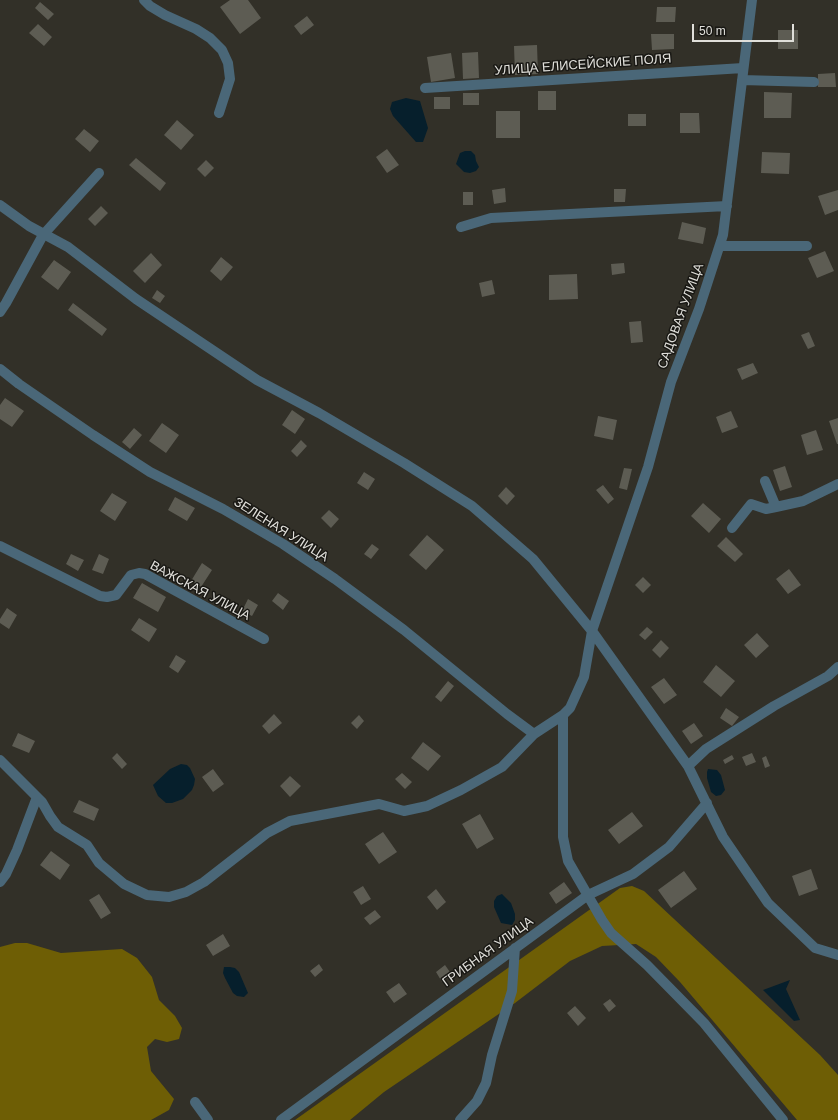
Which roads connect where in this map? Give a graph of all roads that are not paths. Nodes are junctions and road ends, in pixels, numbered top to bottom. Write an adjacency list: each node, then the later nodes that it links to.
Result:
1 (144, 0): 7 (street)
2 (752, 0): 3 (street, САДОВАЯ УЛИЦА)
3 (743, 68): 4 (street, САДОВАЯ УЛИЦА); 6 (street, УЛИЦА ЕЛИСЕЙСКИЕ ПОЛЯ)
4 (742, 80): 5 (street); 10 (street, САДОВАЯ УЛИЦА)
5 (814, 82)
6 (425, 88)
7 (219, 114)
8 (99, 173): 12 (street)
9 (0, 205): 12 (street)
10 (727, 206): 11 (street); 13 (street, САДОВАЯ УЛИЦА)
11 (461, 227)
12 (43, 235): 15 (street); 22 (street)
13 (720, 246): 14 (street); 22 (street, САДОВАЯ УЛИЦА)
14 (808, 246)
15 (0, 312)
16 (0, 369): 26 (street, ЗЕЛЕНАЯ УЛИЦА)
17 (765, 481): 19 (street)
18 (838, 484): 19 (street)
19 (776, 507): 20 (street)
20 (732, 528)
21 (0, 546): 23 (street, ВАЖСКАЯ УЛИЦА)
22 (592, 631): 25 (street, САДОВАЯ УЛИЦА); 28 (street)
23 (264, 640)
24 (838, 667): 28 (street)
25 (563, 715): 26 (street); 32 (street)
26 (534, 734): 29 (street)
27 (0, 760): 29 (street)
28 (688, 766): 30 (street)
29 (39, 800): 31 (street)
30 (707, 803): 32 (street, ГРИБНАЯ УЛИЦА); 34 (street)
31 (0, 882)
32 (588, 895): 33 (street, ГРИБНАЯ УЛИЦА); 39 (street)
33 (515, 948): 37 (street, ГРИБНАЯ УЛИЦА); 38 (street)
34 (838, 956)
35 (195, 1102): 36 (street)
36 (208, 1120)
37 (281, 1120)
38 (460, 1120)
39 (783, 1120)

